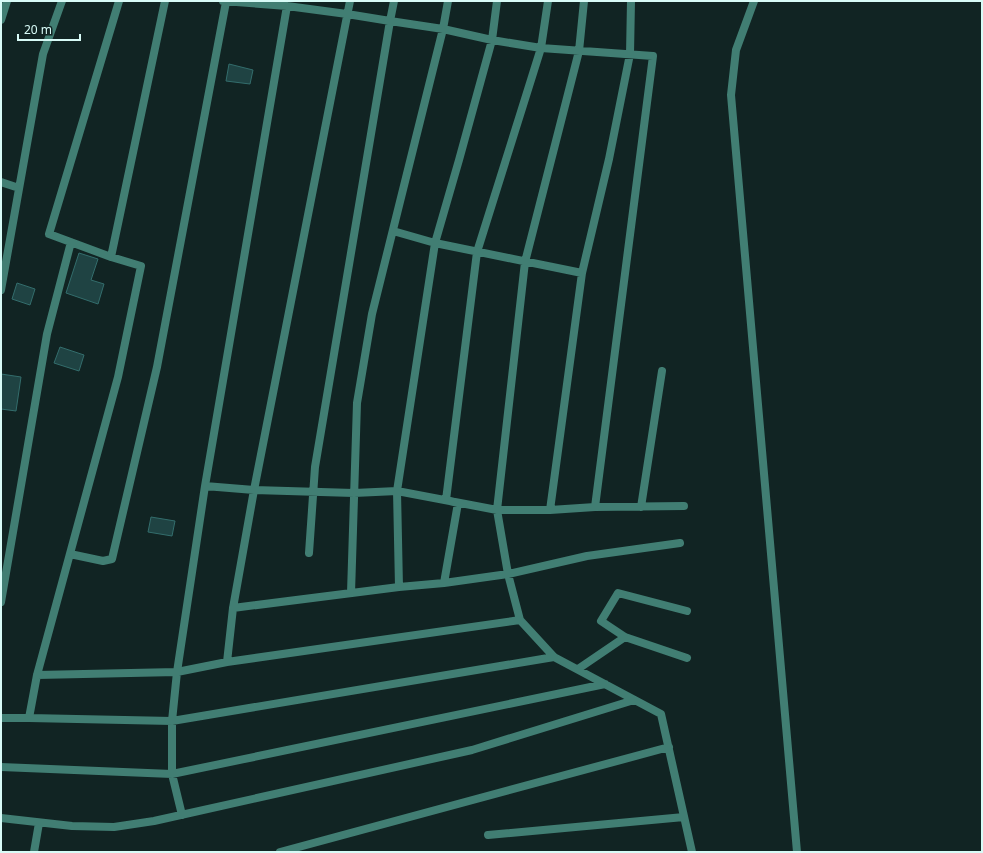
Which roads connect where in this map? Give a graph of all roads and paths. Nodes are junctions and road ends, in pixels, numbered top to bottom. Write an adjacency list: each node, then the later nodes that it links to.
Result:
1 (6, 1): 16 (street)
2 (62, 1): 24 (street)
3 (119, 1): 26 (street)
4 (165, 1): 29 (street)
5 (224, 1): 14 (street); 47 (street)
6 (350, 1): 15 (street)
7 (394, 1): 17 (street)
8 (448, 1): 18 (street)
9 (497, 1): 19 (street)
10 (548, 1): 20 (street)
11 (584, 1): 21 (street)
12 (631, 1): 22 (street)
13 (754, 1): 79 (street)
14 (287, 6): 15 (street); 34 (street)
15 (347, 14): 17 (street); 35 (street)
16 (1, 20)
17 (390, 21): 18 (street); 36 (street)
18 (443, 29): 19 (street); 25 (street)
19 (492, 40): 20 (street); 27 (street)
20 (541, 48): 21 (street); 28 (street)
21 (579, 51): 22 (street); 30 (street)
22 (630, 54): 31 (street); 41 (street)
23 (1, 182): 24 (street)
24 (19, 188): 32 (street)
25 (393, 231): 27 (street); 38 (street)
26 (71, 242): 29 (street); 52 (street)
27 (435, 243): 28 (street); 37 (street)
28 (477, 252): 30 (street); 39 (street)
29 (111, 257): 47 (street)
30 (525, 262): 31 (street); 43 (street)
31 (582, 273): 44 (street)
32 (1, 290)
33 (662, 371): 42 (street)
34 (205, 486): 35 (street); 61 (street)
35 (254, 490): 36 (street); 53 (street)
36 (314, 491): 38 (street); 46 (street)
37 (398, 491): 38 (street); 39 (street); 50 (street)
38 (354, 493): 51 (street)
39 (458, 503): 43 (street); 49 (street)
40 (684, 506): 42 (street)
41 (595, 507): 42 (street); 44 (street)
42 (641, 507)
43 (496, 510): 44 (street); 48 (street)
44 (550, 510)
45 (680, 544): 48 (street)
46 (309, 553)
47 (70, 554): 62 (street)
48 (508, 574): 49 (street); 55 (street)
49 (444, 583): 50 (street)
50 (399, 587): 51 (street)
51 (351, 593): 53 (street)
52 (1, 602)
53 (233, 608): 59 (street)
54 (687, 611): 56 (street)
55 (520, 620): 57 (street); 59 (street)
56 (625, 637): 58 (street); 60 (street)
57 (554, 657): 60 (street); 67 (street)
58 (687, 658)
59 (227, 662): 61 (street)
60 (578, 669): 63 (street)
61 (177, 672): 62 (street); 67 (street)
62 (37, 675): 66 (street)
63 (605, 684): 64 (street); 70 (street)
64 (634, 700): 68 (street); 71 (street)
65 (1, 718): 66 (street)
66 (29, 718): 67 (street)
67 (172, 721): 70 (street)
68 (669, 747): 72 (street); 77 (street)
69 (1, 767): 70 (street)
70 (172, 774): 71 (street)
71 (182, 815): 74 (street)
72 (684, 817): 75 (street); 78 (street)
73 (1, 818): 74 (street)
74 (39, 823): 76 (street)
75 (488, 835)
76 (34, 852)
77 (280, 852)
78 (692, 852)
79 (797, 852)

